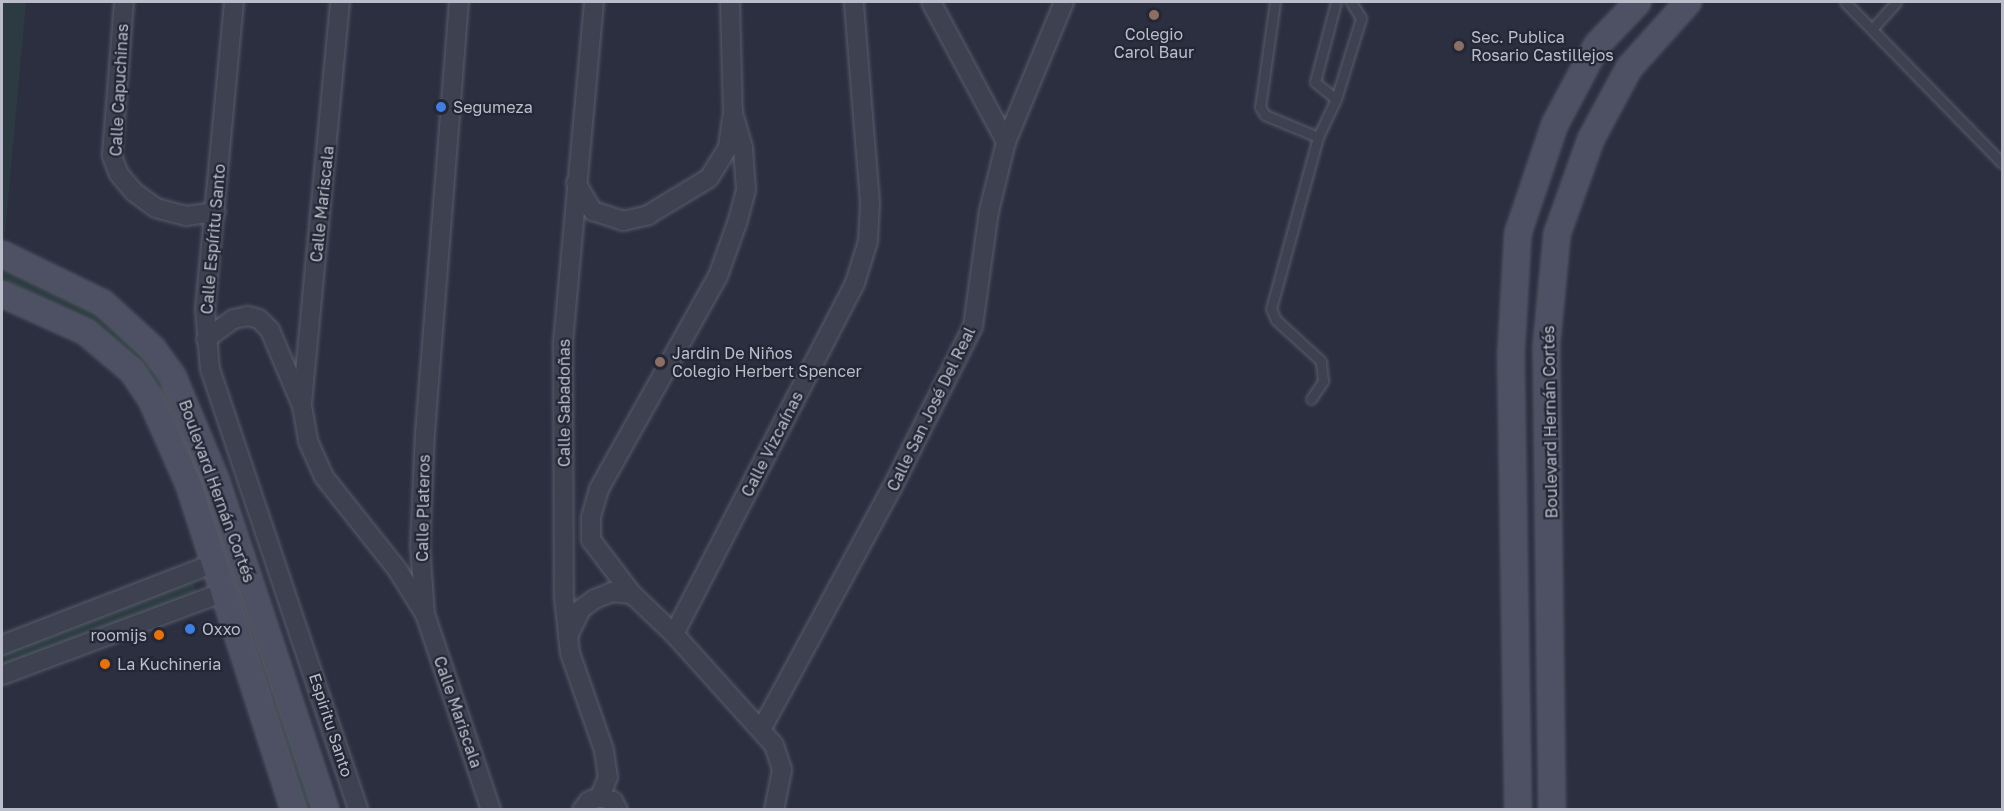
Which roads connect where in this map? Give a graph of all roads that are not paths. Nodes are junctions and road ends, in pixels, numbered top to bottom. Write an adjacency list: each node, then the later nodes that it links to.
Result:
1 (124, 2): 24 (street, Calle Capuchinas)
2 (234, 2): 24 (street, Calle Espíritu Santo)
3 (340, 2): 29 (street, Calle Mariscala)
4 (459, 2): 37 (street, Calle Plateros)
5 (594, 2): 23 (street, Calle Sabadoñas)
6 (730, 2): 19 (street)
7 (854, 2): 38 (street, Calle Vizcaínas)
8 (931, 2): 21 (street)
9 (1064, 2): 21 (street, Calle San José Del Real)
10 (1275, 2): 20 (lane)
11 (1336, 2): 18 (lane)
12 (1352, 2): 18 (lane)
13 (1638, 2): 31 (main road)
14 (1688, 2): 30 (main road, Boulevard Hernán Cortés)
15 (1845, 2): 17 (lane)
16 (1896, 2): 17 (lane)
17 (1872, 29): 22 (lane)
18 (1336, 99): 20 (lane)
19 (733, 113): 23 (street); 36 (street)
20 (1318, 137): 28 (lane)
21 (1006, 142): 44 (street, Calle San José Del Real)
22 (2002, 163)
23 (576, 183): 39 (street, Calle Sabadoñas)
24 (216, 212): 27 (street, Calle Espíritu Santo)
25 (2, 254): 47 (main road, Boulevard Hernán Cortés)
26 (2, 294): 34 (main road, Boulevard Hernán Cortés)
27 (206, 339): 29 (street, Calle Plateros); 40 (street, Calle Espíritu Santo)
28 (1311, 399)
29 (302, 406): 37 (street, Calle Plateros)
30 (1550, 486): 31 (main road); 32 (main road, Boulevard Hernán Cortés)
31 (1515, 488): 33 (main road)
32 (1551, 526): 33 (main road); 54 (main road, Boulevard Hernán Cortés)
33 (1516, 528): 53 (main road)
34 (214, 563): 35 (main road, Boulevard Hernán Cortés); 41 (street)
35 (224, 592): 42 (street); 46 (main road, Boulevard Hernán Cortés)
36 (632, 594): 38 (street); 39 (street)
37 (425, 614): 49 (street, Calle Mariscala)
38 (674, 634): 44 (street)
39 (568, 638): 45 (street, Calle Sabadoñas)
40 (304, 641): 48 (street, Espiritu Santo)
41 (8, 643): 42 (street)
42 (24, 666): 43 (street)
43 (2, 675)
44 (762, 728): 52 (street)
45 (600, 797): 50 (street); 51 (street)
46 (294, 810)
47 (326, 810)
48 (358, 810)
49 (491, 810)
50 (582, 810)
51 (618, 810)
52 (774, 810)
53 (1518, 810)
54 (1552, 810)

